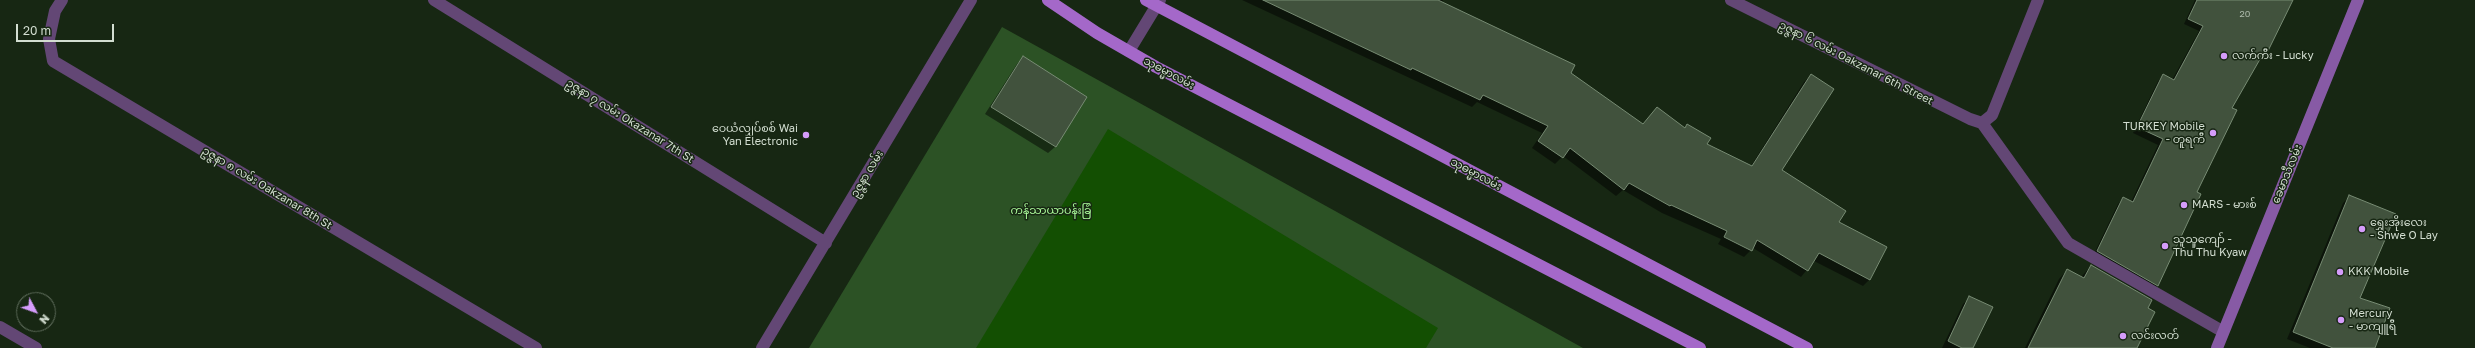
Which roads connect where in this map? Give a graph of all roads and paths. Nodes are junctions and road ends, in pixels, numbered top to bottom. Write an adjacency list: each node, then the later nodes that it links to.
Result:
1 (62, 0): 15 (street, ဥဇ္ဇနာ ၈ လမ်း Oakzanar 8th St)
2 (434, 0): 11 (street, ဥဇ္ဇနာ ၇ လမ်း Okazanar 7th St)
3 (971, 0): 11 (street, ဥဇ္ဇနာ လမ်း)
4 (1048, 0): 9 (main road, သုဓမ္မာလမ်း)
5 (1731, 0): 10 (street, ဥဇ္ဇနာ ၆ လမ်း Oakzanar 6th Street)
6 (2038, 0): 10 (street)
7 (2358, 0): 13 (main road, ခေမာသီလမ်း)
8 (1154, 2): 9 (street); 18 (main road, သုဓမ္မာလမ်း)
9 (1129, 51): 17 (main road, သုဓမ္မာလမ်း)
10 (1982, 123): 13 (street)
11 (826, 243): 16 (street, ဥဇ္ဇနာ လမ်း)
12 (0, 327): 14 (street)
13 (2222, 331): 19 (main road, ခေမာသီလမ်း)
14 (36, 348)
15 (536, 348)
16 (762, 348)
17 (1700, 348)
18 (1807, 348)
19 (2217, 348)

